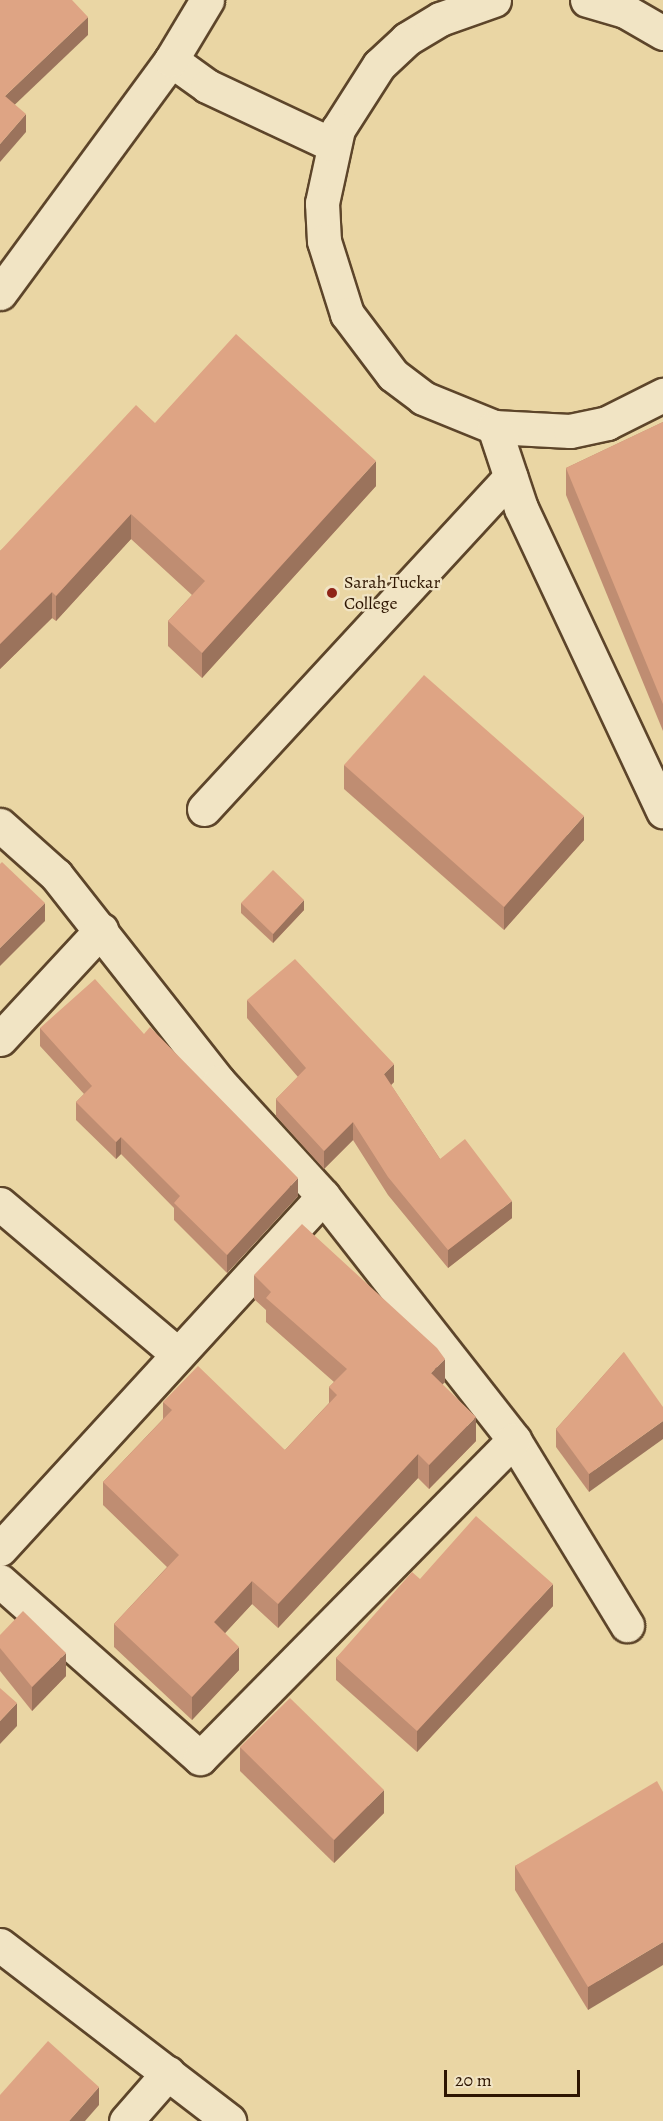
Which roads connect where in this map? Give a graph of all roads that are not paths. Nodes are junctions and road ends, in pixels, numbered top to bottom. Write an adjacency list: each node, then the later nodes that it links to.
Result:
1 (207, 0): 5 (street)
2 (587, 0): 4 (street)
3 (480, 1): 6 (street)
4 (663, 33)
5 (171, 60): 6 (street); 7 (street)
6 (331, 144): 9 (street)
7 (0, 293)
8 (663, 395): 9 (street)
9 (494, 427): 10 (street)
10 (510, 477): 11 (street); 12 (street)
11 (204, 809)
12 (663, 810)
13 (0, 825): 14 (street)
14 (101, 930): 15 (street); 16 (street)
15 (0, 1039)
16 (323, 1196): 18 (street); 19 (street)
17 (0, 1204): 18 (street)
18 (175, 1352): 20 (street)
19 (514, 1440): 21 (street); 22 (street)
20 (0, 1549)
21 (0, 1581)
22 (627, 1625)
23 (0, 1945): 24 (street)
24 (168, 2073): 25 (street); 26 (street)
25 (126, 2121)
26 (230, 2121)

